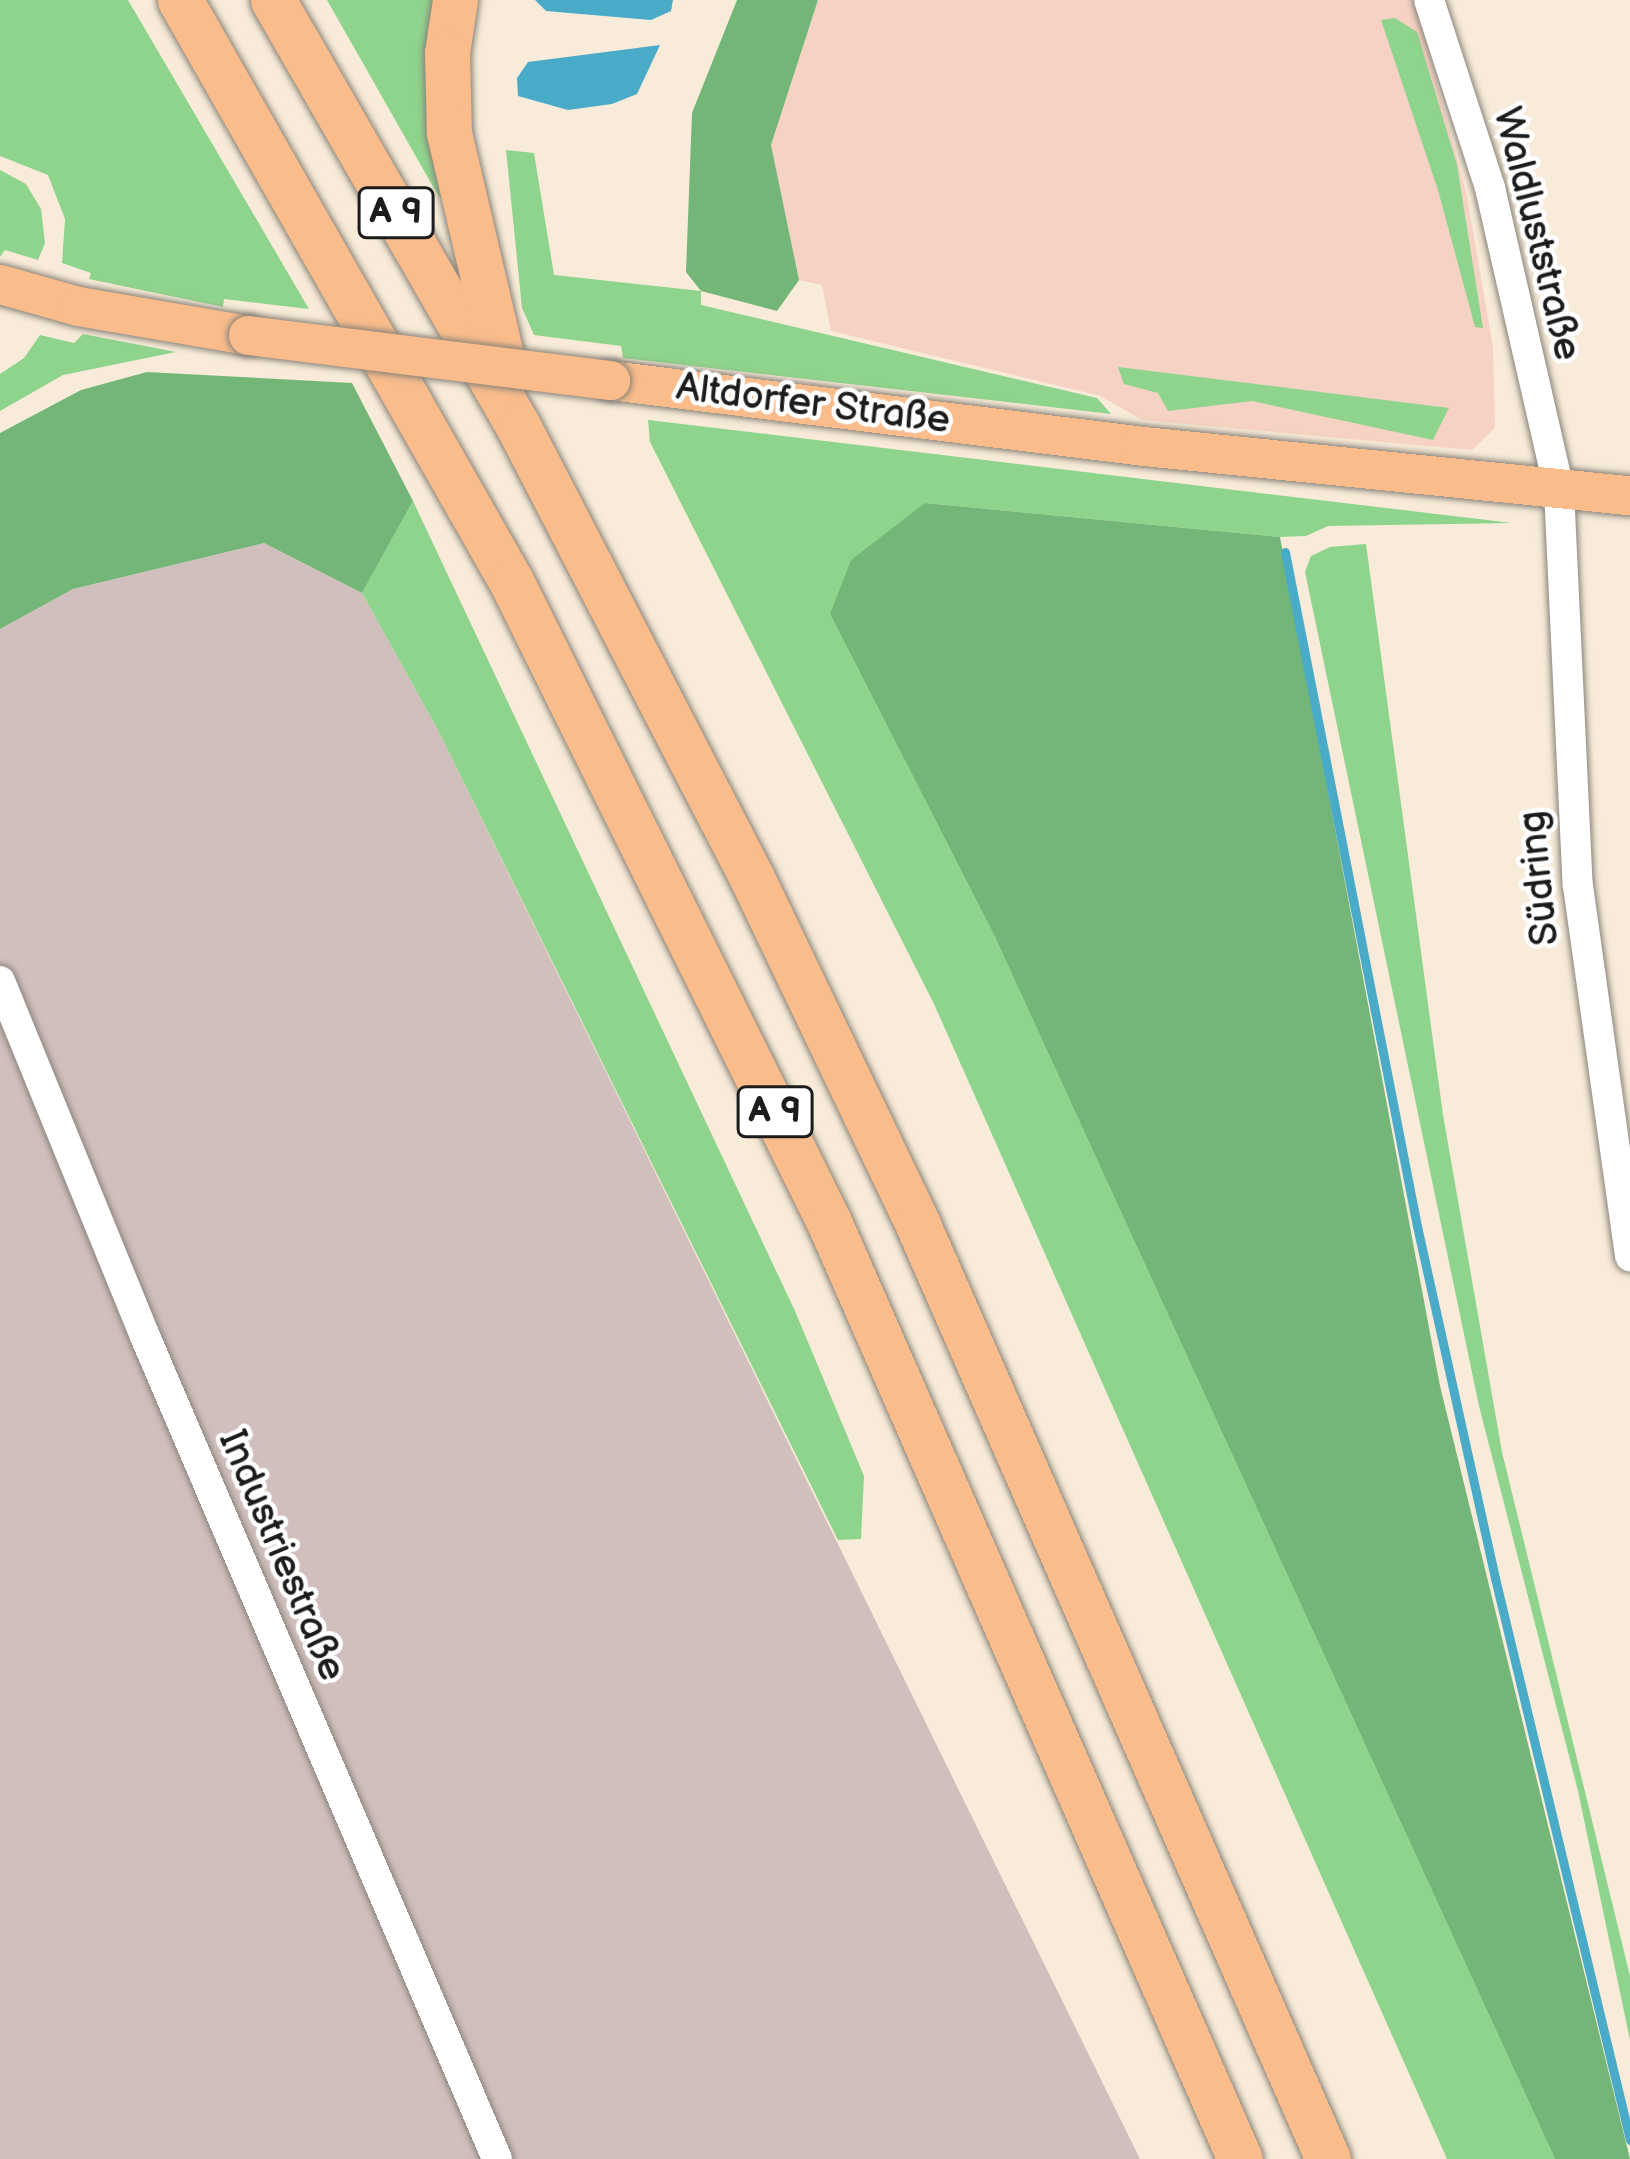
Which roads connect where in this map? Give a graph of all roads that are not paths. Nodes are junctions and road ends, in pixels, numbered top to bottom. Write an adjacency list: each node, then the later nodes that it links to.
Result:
1 (180, 0): 12 (highway, A 9)
2 (273, 0): 6 (highway, A 9)
3 (454, 0): 6 (highway)
4 (1429, 0): 7 (street, Waldluststraße)
5 (0, 284): 7 (main road, Altdorfer Straße, bridge)
6 (518, 426): 13 (highway, A 9)
7 (1559, 490): 8 (main road, Altdorfer Straße); 10 (street, Südring)
8 (1630, 495)
9 (0, 981): 11 (street, Industriestraße)
10 (1630, 1256)
11 (497, 2159)
12 (1240, 2159)
13 (1328, 2159)

